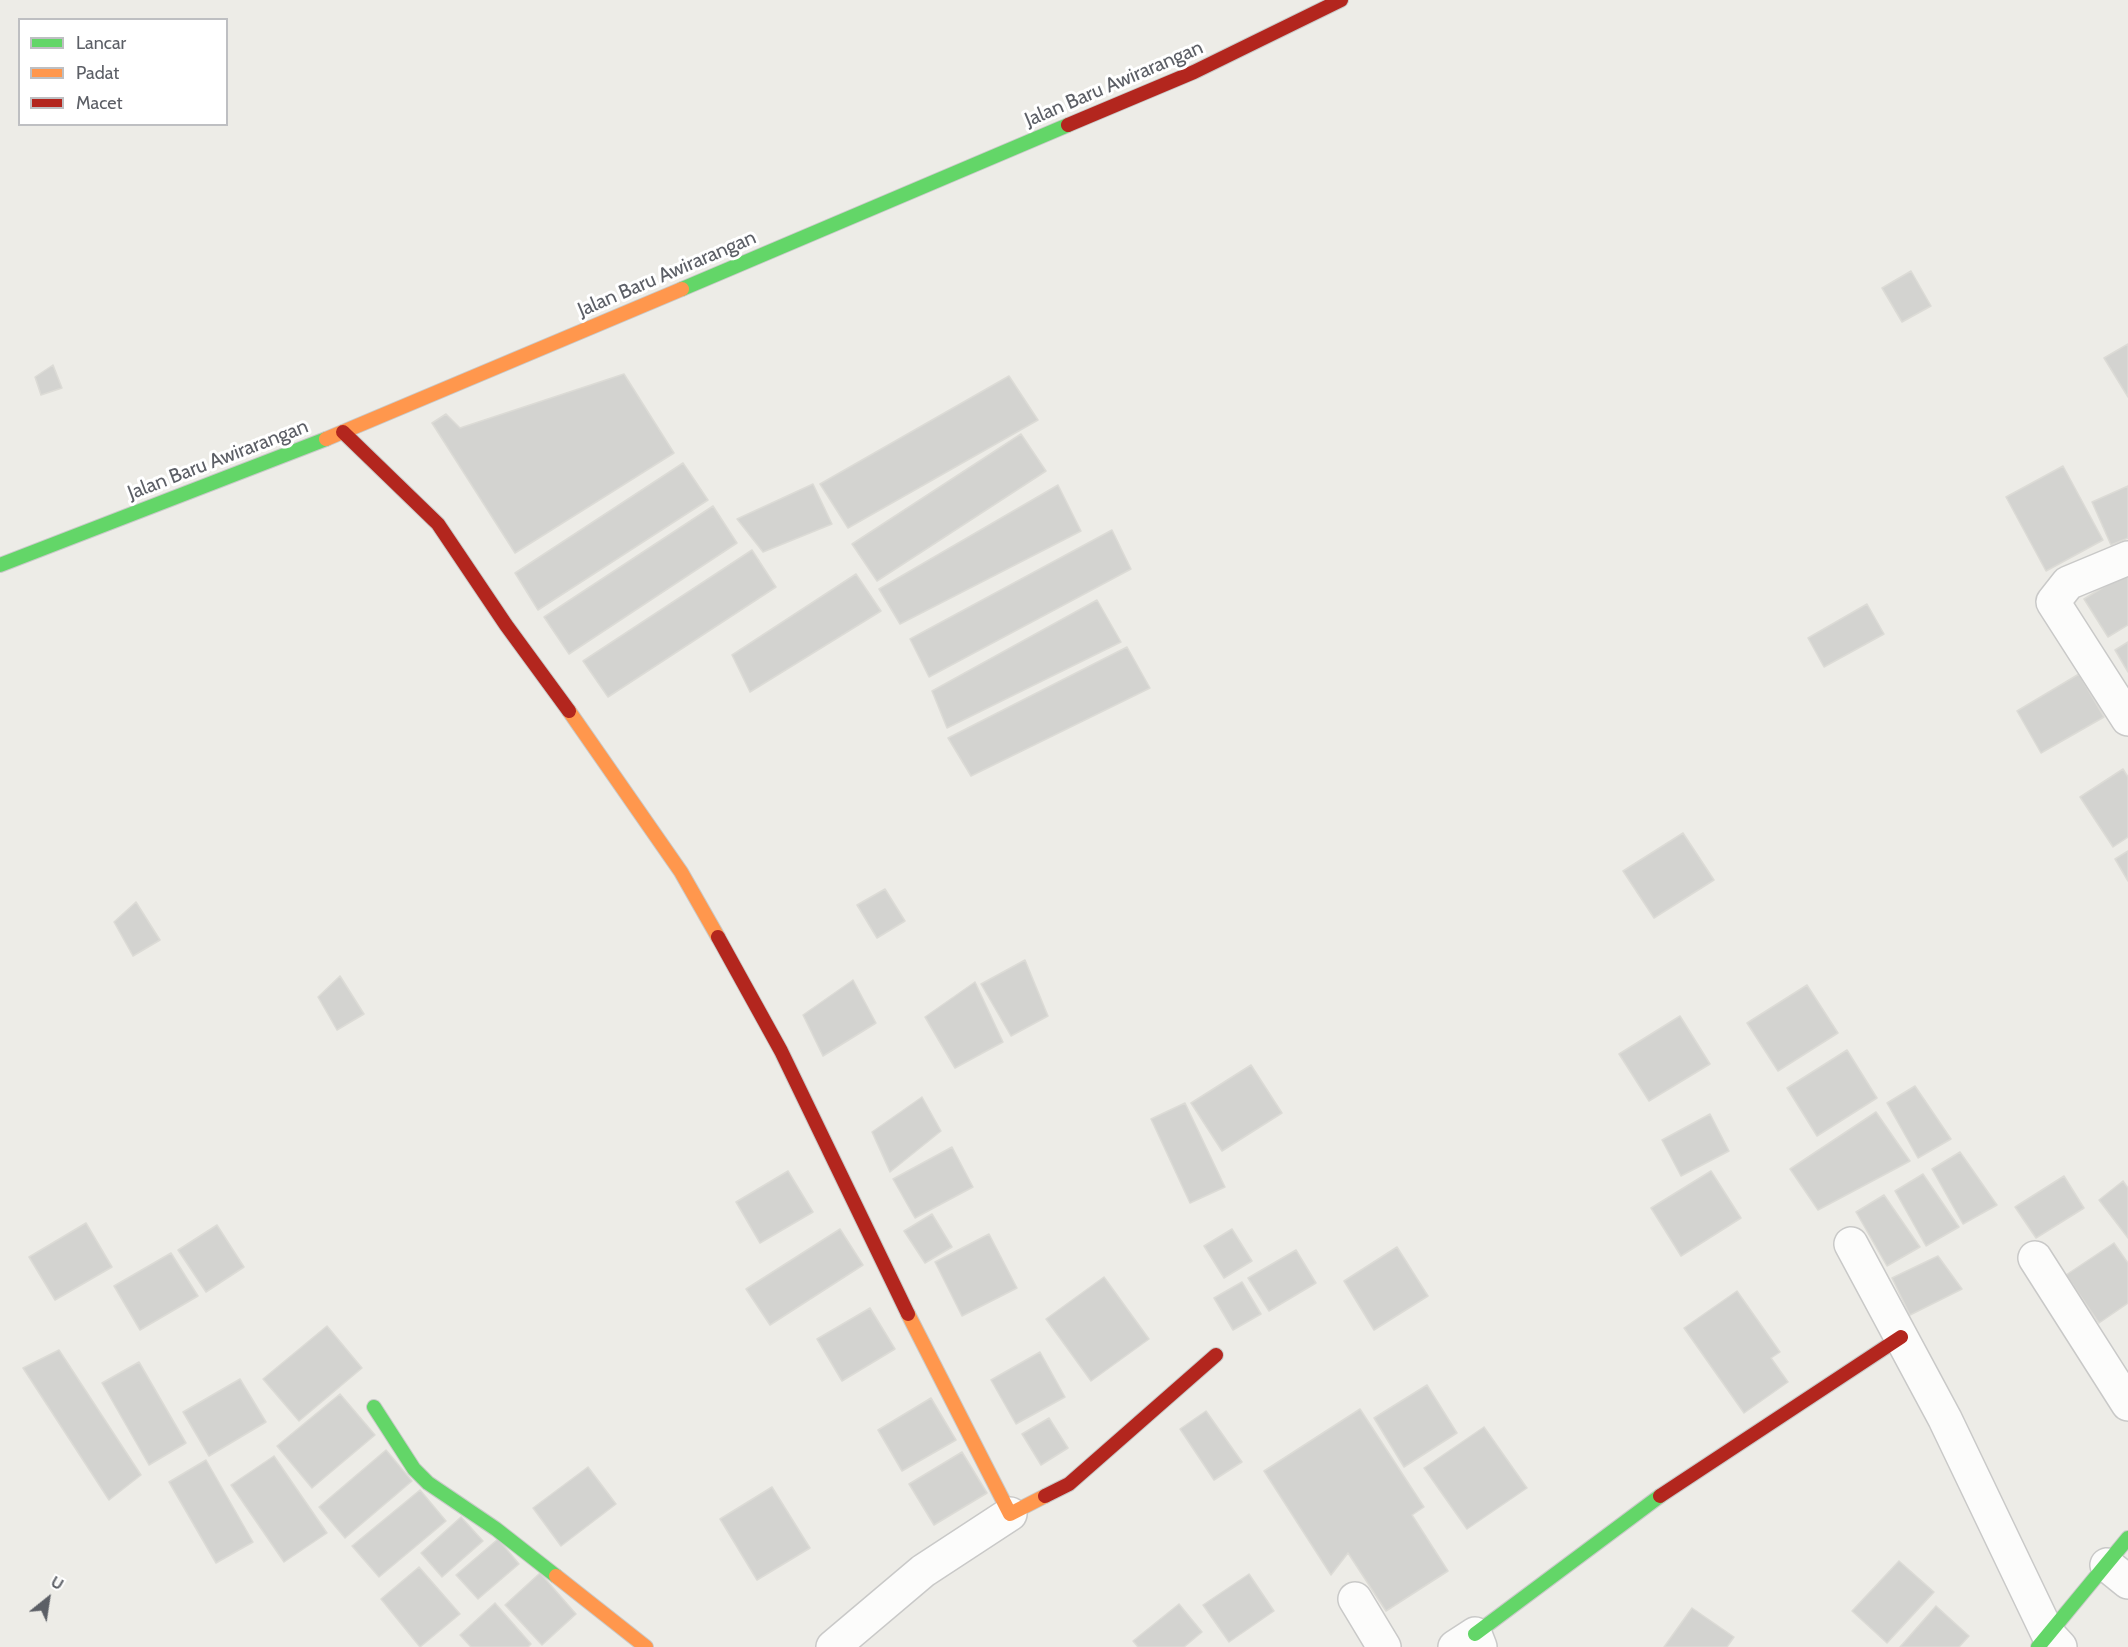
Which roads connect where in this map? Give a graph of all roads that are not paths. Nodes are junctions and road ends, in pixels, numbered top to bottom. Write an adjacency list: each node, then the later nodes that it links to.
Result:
1 (1341, 0): 2 (street, Jalan Baru Awirarangan)
2 (343, 432): 4 (street, Jalan Baru Awirarangan); 12 (street)
3 (2128, 558): 5 (street)
4 (0, 565)
5 (2128, 719)
6 (1851, 1244): 8 (street)
7 (2035, 1258): 10 (street)
8 (1901, 1337): 16 (street); 17 (street)
9 (1216, 1355): 12 (street)
10 (2128, 1404)
11 (374, 1407): 18 (street)
12 (1010, 1514): 19 (street)
13 (2128, 1538): 14 (street)
14 (2118, 1573): 17 (street)
15 (1355, 1599): 20 (street)
16 (1470, 1643)
17 (2049, 1643)
18 (646, 1647)
19 (833, 1647)
20 (1384, 1647)

